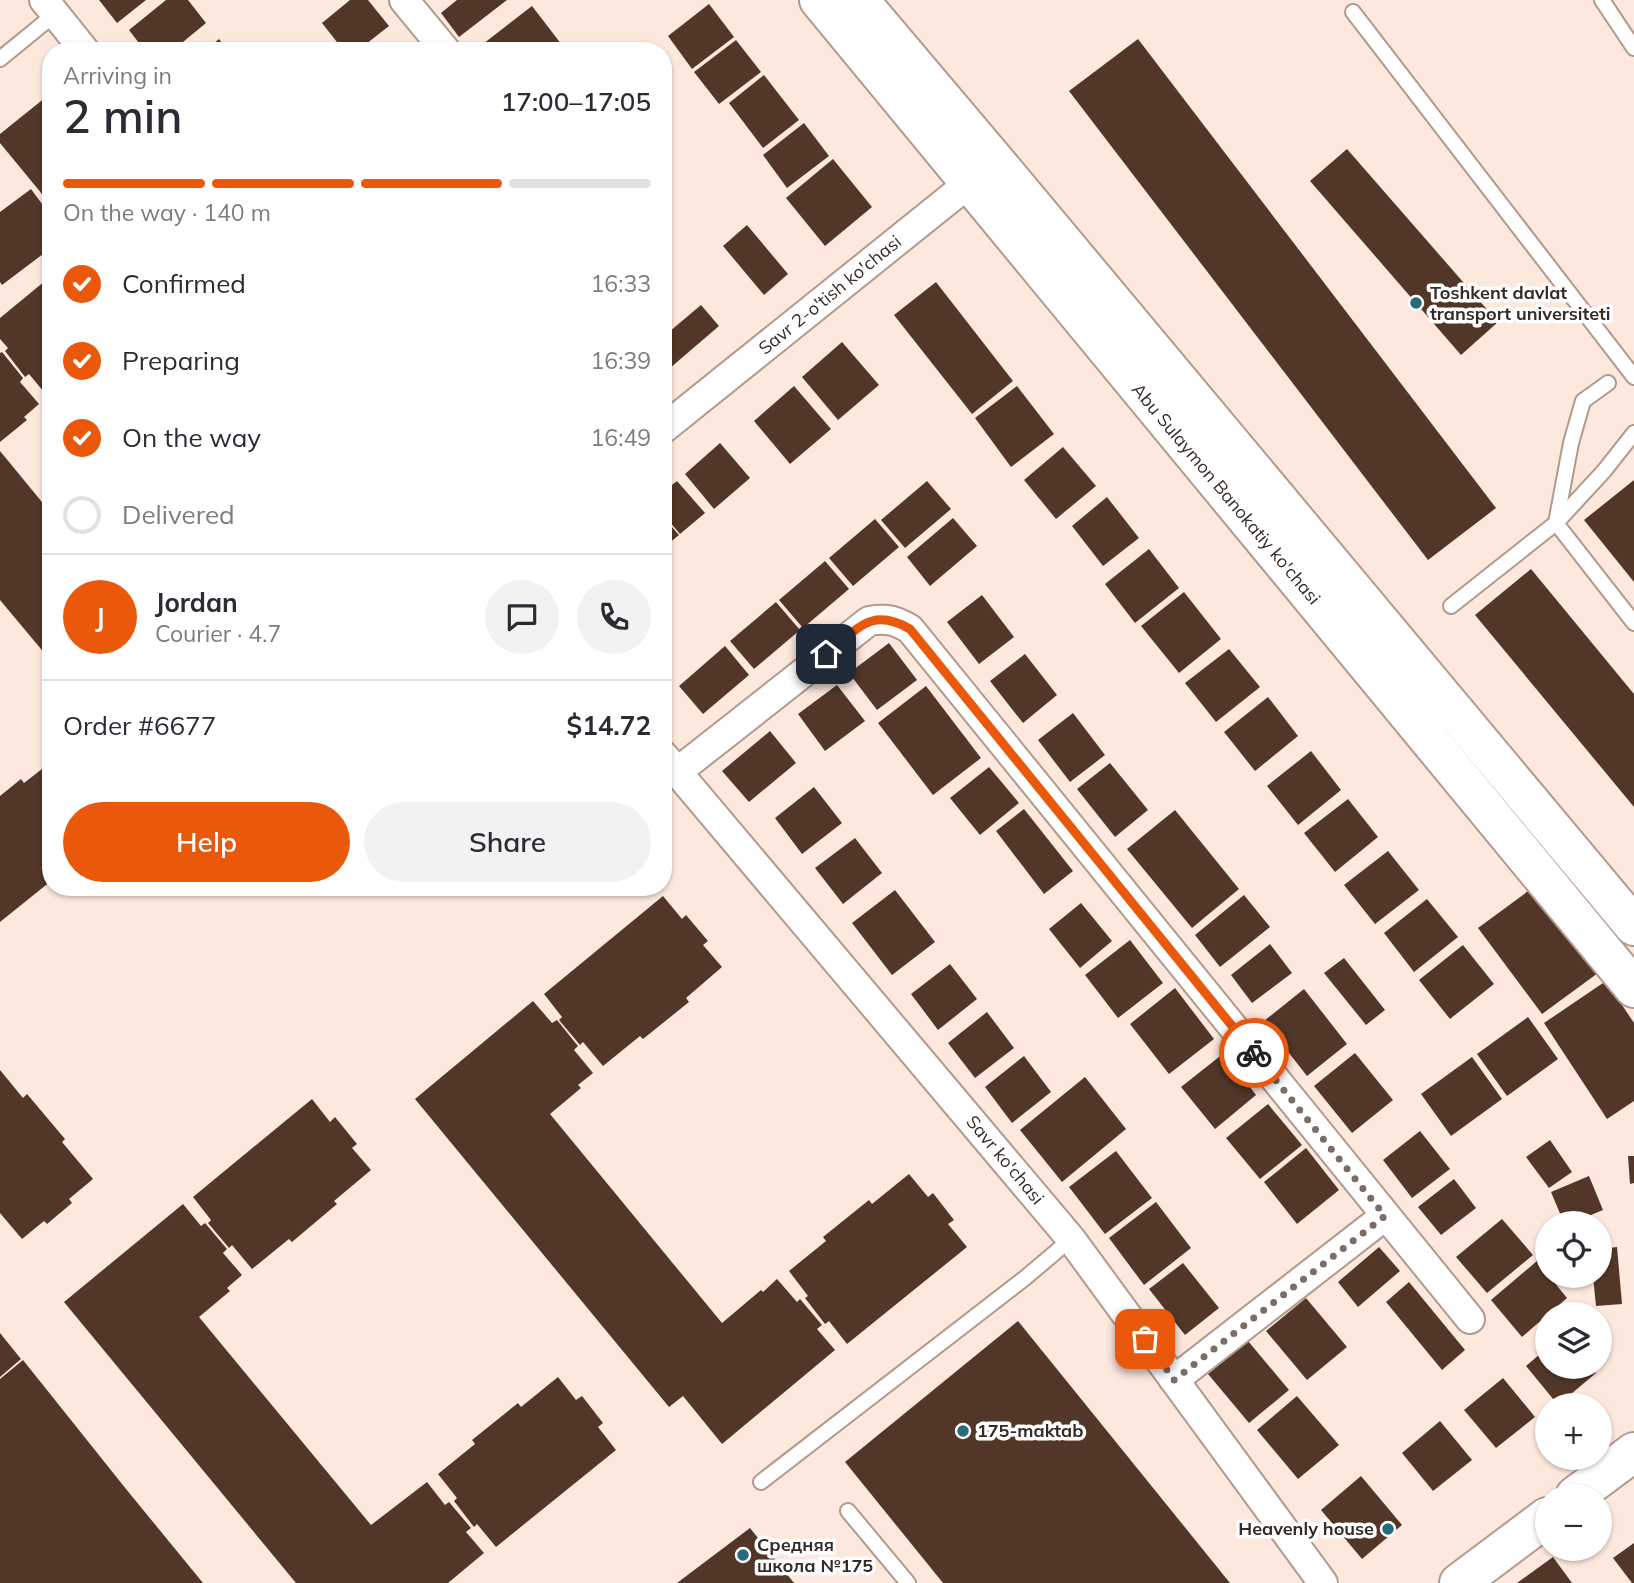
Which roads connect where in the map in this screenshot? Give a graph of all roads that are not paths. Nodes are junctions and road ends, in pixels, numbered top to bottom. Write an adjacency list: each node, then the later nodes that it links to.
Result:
1 (404, 0): 8 (street)
2 (819, 0): 11 (main road, Abu Sulaymon Banokatiy ko'chasi)
3 (859, 0): 11 (main road, Abu Sulaymon Banokatiy ko'chasi)
4 (1602, 0): 9 (lane)
5 (49, 7): 7 (street); 10 (lane)
6 (1353, 12): 12 (lane)
7 (78, 42)
8 (439, 42)
9 (1634, 48)
10 (0, 59)
11 (983, 172): 14 (street, Savr 2-o'tish ko'chasi); 21 (main road, Abu Sulaymon Banokatiy ko'chasi); 22 (main road, Abu Sulaymon Banokatiy ko'chasi)
12 (1634, 377)
13 (1608, 383): 16 (lane)
14 (672, 422)
15 (1634, 433): 16 (lane)
16 (1556, 523): 17 (lane); 18 (lane)
17 (1451, 606)
18 (1634, 623)
19 (672, 763): 23 (street)
20 (672, 766): 24 (street, Savr ko'chasi)
21 (1634, 926)
22 (1634, 988)
23 (1385, 1216): 25 (street); 26 (street)
24 (1072, 1239): 26 (street, Savr ko'chasi); 28 (lane)
25 (1471, 1319)
26 (1174, 1380): 33 (street, Savr ko'chasi)
27 (1634, 1452): 29 (main road)
28 (761, 1482)
29 (1591, 1484)
30 (848, 1511): 32 (lane)
31 (1535, 1526): 34 (main road)
32 (908, 1583)
33 (1323, 1583)
34 (1458, 1583)

